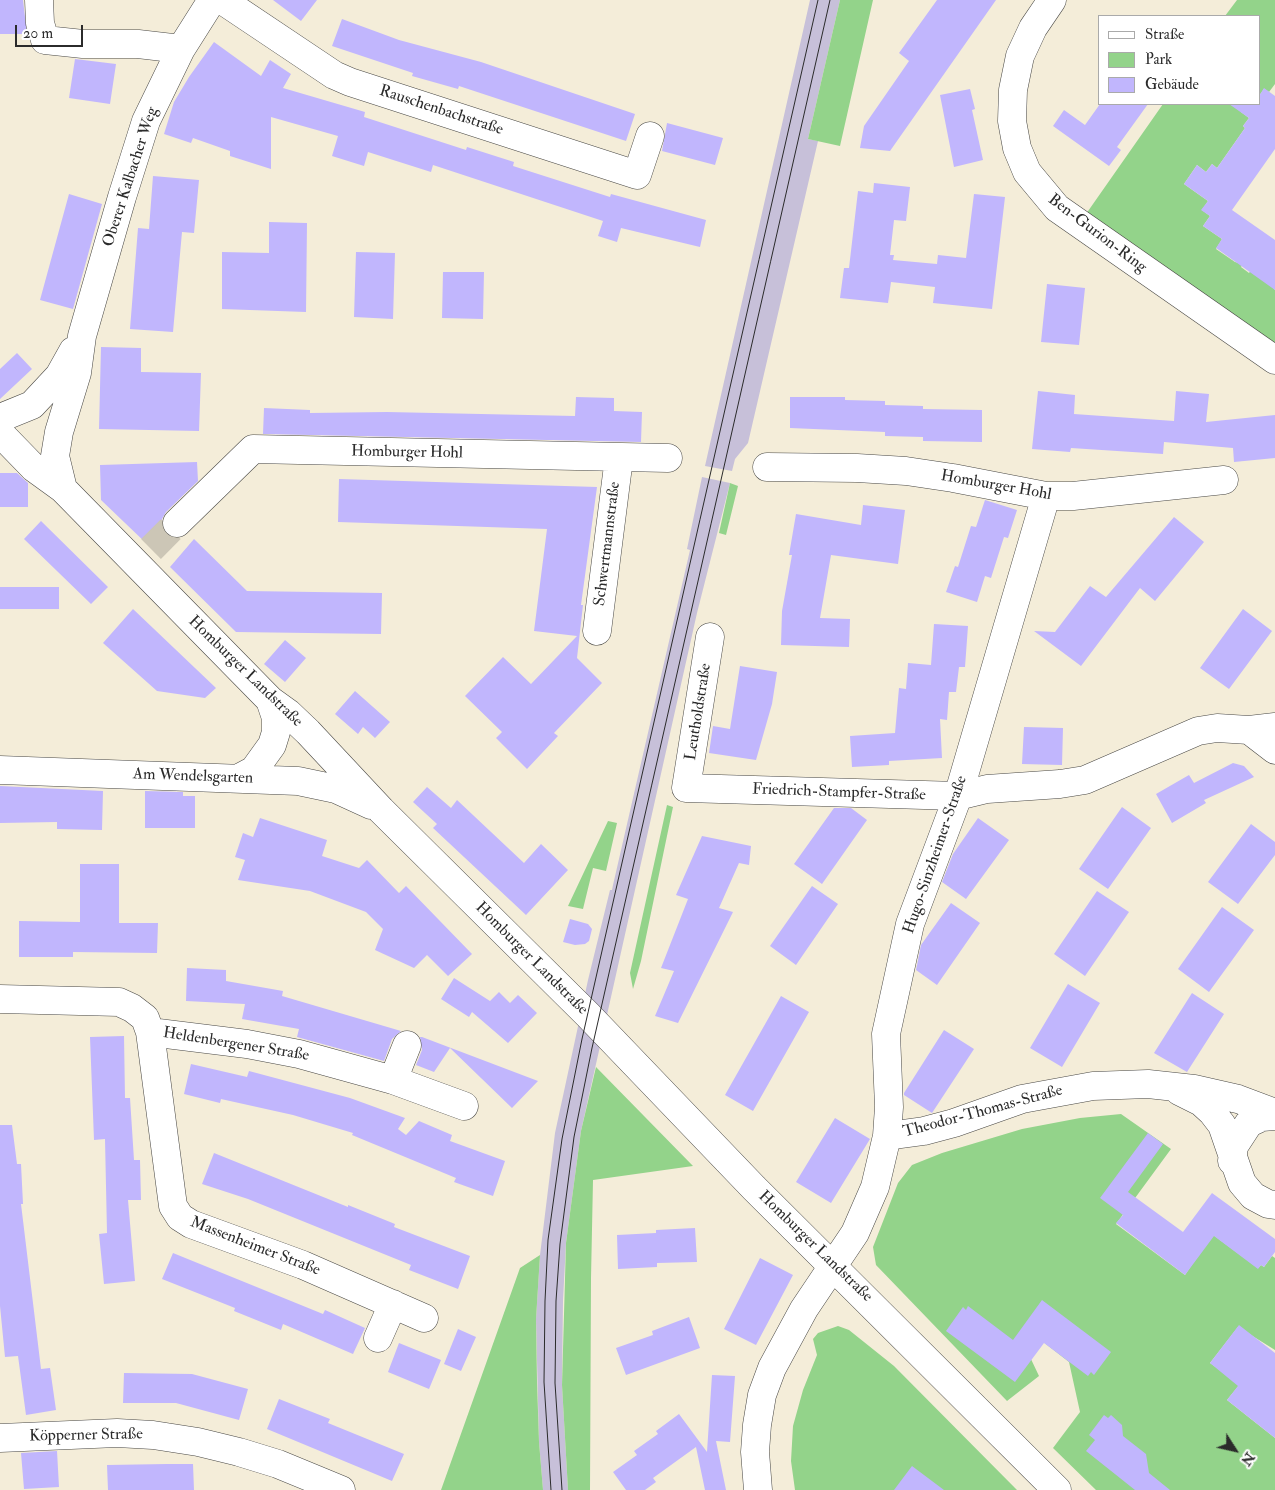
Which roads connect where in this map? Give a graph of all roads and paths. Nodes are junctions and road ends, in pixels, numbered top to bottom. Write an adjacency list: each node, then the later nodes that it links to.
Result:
1 (39, 0): 5 (street)
2 (212, 0): 5 (street, Oberer Kalbacher Weg)
3 (222, 0): 6 (street, Rauschenbachstraße)
4 (1052, 0): 8 (street, Ben-Gurion-Ring)
5 (180, 49): 7 (street, Oberer Kalbacher Weg)
6 (650, 136)
7 (82, 336): 9 (street, Oberer Kalbacher Weg); 15 (street, Oberer Kalbacher Weg)
8 (1275, 360)
9 (0, 418)
10 (0, 433): 15 (street, Homburger Landstraße)
11 (619, 458): 12 (street, Homburger Hohl); 17 (street, Homburger Hohl); 18 (street, Schwertmannstraße)
12 (668, 458)
13 (767, 467): 16 (street, Homburger Hohl)
14 (1224, 480): 16 (street, Homburger Hohl)
15 (63, 489): 20 (street, Homburger Landstraße)
16 (1046, 496): 26 (street, Hugo-Sinzheimer-Straße)
17 (177, 523)
18 (597, 631)
19 (710, 637): 25 (street, Leutholdstraße)
20 (270, 700): 24 (street); 27 (street, Homburger Landstraße)
21 (1262, 729): 22 (street, Friedrich-Stampfer-Straße); 26 (street, Friedrich-Stampfer-Straße)
22 (1275, 750)
23 (0, 770): 24 (street, Am Wendelsgarten)
24 (240, 778): 27 (street, Am Wendelsgarten)
25 (686, 788): 26 (street, Friedrich-Stampfer-Straße)
26 (958, 796): 35 (street, Hugo-Sinzheimer-Straße)
27 (381, 810): 38 (street, Homburger Landstraße)
28 (0, 999): 29 (street, Heldenbergener Straße)
29 (150, 1032): 31 (street, Heldenbergener Straße); 39 (street, Massenheimer Straße)
30 (407, 1045): 31 (street)
31 (393, 1080): 33 (street, Heldenbergener Straße)
32 (1168, 1088): 34 (street, Theodor-Thomas-Straße); 35 (street, Theodor-Thomas-Straße); 36 (street, Theodor-Thomas-Straße)
33 (464, 1106)
34 (1275, 1114): 36 (street, Theodor-Thomas-Straße)
35 (887, 1136): 38 (street, Hugo-Sinzheimer-Straße)
36 (1232, 1161): 37 (street, Theodor-Thomas-Straße)
37 (1275, 1205)
38 (834, 1265): 45 (street, Hugo-Sinzheimer-Straße); 46 (street, Homburger Landstraße)
39 (393, 1304): 40 (street, Massenheimer Straße); 41 (street)
40 (424, 1318)
41 (378, 1338)
42 (0, 1438): 43 (street, Köpperner Straße)
43 (313, 1484): 44 (street, Köpperner Straße)
44 (341, 1490)
45 (758, 1490)
46 (1057, 1490)

